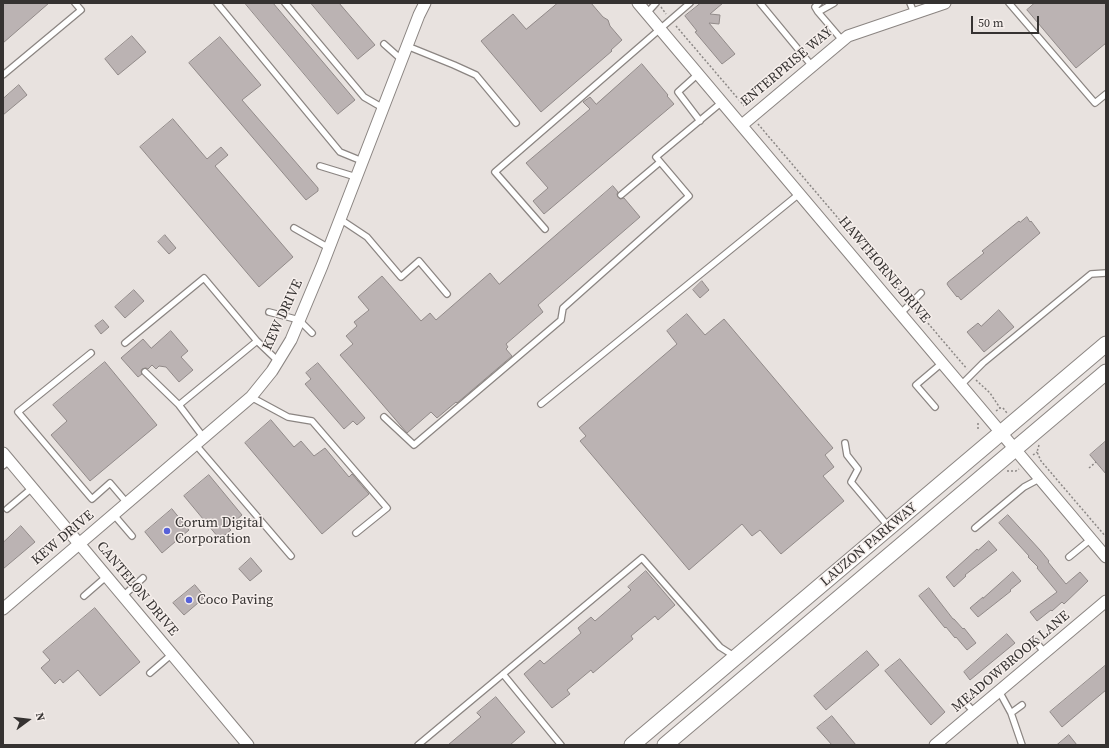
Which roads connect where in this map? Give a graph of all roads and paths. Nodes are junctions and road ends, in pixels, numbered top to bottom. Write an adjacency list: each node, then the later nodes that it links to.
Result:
1 (75, 3): 24 (lane)
2 (217, 3): 33 (lane)
3 (285, 3): 28 (lane)
4 (425, 3): 20 (street, KEW DRIVE)
5 (638, 3): 15 (street, HAWTHORNE DRIVE)
6 (656, 3): 15 (lane); 16 (path)
7 (690, 3): 16 (lane)
8 (760, 3): 22 (lane)
9 (834, 3): 14 (lane)
10 (945, 3): 13 (street, ENTERPRISE WAY)
11 (1009, 3): 25 (lane)
12 (815, 4): 14 (lane)
13 (912, 8): 18 (street, ENTERPRISE WAY)
14 (818, 12): 18 (lane)
15 (647, 13): 17 (street, HAWTHORNE DRIVE)
16 (671, 19): 17 (lane); 27 (path)
17 (660, 29): 23 (street, HAWTHORNE DRIVE); 41 (lane)
18 (842, 40): 22 (street, ENTERPRISE WAY)
19 (384, 44): 21 (lane)
20 (407, 46): 21 (street, KEW DRIVE); 30 (lane)
21 (402, 60): 28 (street, KEW DRIVE)
22 (812, 66): 31 (street, ENTERPRISE WAY)
23 (698, 74): 26 (street, HAWTHORNE DRIVE); 29 (lane)
24 (3, 76)
25 (1106, 94)
26 (722, 102): 29 (lane); 31 (street, HAWTHORNE DRIVE)
27 (743, 105)
28 (383, 108): 33 (street, KEW DRIVE)
29 (700, 120): 34 (lane)
30 (516, 123)
31 (742, 125): 37 (street, HAWTHORNE DRIVE)
32 (760, 125): 46 (path)
33 (362, 161): 36 (street, KEW DRIVE)
34 (660, 162): 38 (lane); 66 (lane)
35 (320, 166): 36 (lane)
36 (356, 177): 39 (street, KEW DRIVE)
37 (799, 194): 48 (street, HAWTHORNE DRIVE); 62 (lane)
38 (621, 195)
39 (340, 219): 42 (street, KEW DRIVE); 45 (lane)
40 (294, 228): 42 (lane)
41 (544, 229)
42 (329, 248): 49 (street, KEW DRIVE)
43 (1106, 273): 59 (lane)
44 (922, 293): 46 (lane)
45 (447, 294)
46 (911, 303): 48 (lane); 59 (path)
47 (269, 312): 49 (lane)
48 (901, 313): 56 (street, HAWTHORNE DRIVE)
49 (299, 320): 50 (lane); 55 (street, KEW DRIVE)
50 (312, 333)
51 (257, 340): 52 (lane); 55 (lane); 63 (lane)
52 (125, 343)
53 (1106, 344): 67 (main road, LAUZON PARKWAY)
54 (91, 354): 77 (lane)
55 (278, 361): 61 (street, KEW DRIVE)
56 (942, 363): 60 (street, HAWTHORNE DRIVE); 64 (lane)
57 (144, 372): 63 (lane)
58 (1106, 372): 71 (main road, LAUZON PARKWAY)
59 (972, 374): 60 (lane); 65 (path)
60 (961, 385): 67 (street, HAWTHORNE DRIVE)
61 (251, 397): 68 (street, KEW DRIVE); 82 (lane)
62 (541, 404)
63 (179, 406): 68 (lane)
64 (935, 407)
65 (1003, 408)
66 (384, 417)
67 (1001, 433): 71 (street, HAWTHORNE DRIVE); 80 (main road, LAUZON PARKWAY)
68 (200, 441): 77 (street, KEW DRIVE); 87 (lane)
69 (845, 443): 80 (lane)
70 (1038, 449): 84 (path)
71 (1014, 450): 75 (street, HAWTHORNE DRIVE); 111 (main road, LAUZON PARKWAY)
72 (5, 460): 76 (street, CANTELON DRIVE)
73 (1096, 462): 74 (path)
74 (1089, 468)
75 (1039, 479): 81 (lane); 85 (street, HAWTHORNE DRIVE)
76 (32, 488): 78 (lane); 86 (street, CANTELON DRIVE)
77 (127, 504): 79 (street, KEW DRIVE)
78 (7, 510)
79 (114, 515): 83 (lane); 86 (street, KEW DRIVE)
80 (890, 528): 99 (main road, LAUZON PARKWAY)
81 (975, 528)
82 (356, 533)
83 (132, 536)
84 (1106, 538)
85 (1091, 539): 88 (lane); 89 (street, HAWTHORNE DRIVE)
86 (79, 544): 90 (street, CANTELON DRIVE); 95 (street, KEW DRIVE)
87 (291, 556)
88 (1069, 557)
89 (1106, 557)
90 (107, 576): 92 (lane); 93 (street, CANTELON DRIVE)
91 (143, 578): 93 (lane)
92 (84, 596)
93 (123, 596): 98 (street, CANTELON DRIVE)
94 (1106, 601): 97 (street, MEADOWBROOK LANE)
95 (5, 604)
96 (1036, 642): 97 (lane)
97 (1044, 653): 102 (street, MEADOWBROOK LANE)
98 (172, 654): 100 (lane); 108 (street, CANTELON DRIVE)
99 (736, 657): 101 (lane); 110 (main road, LAUZON PARKWAY)
100 (150, 673)
101 (503, 674): 107 (lane); 109 (lane)
102 (999, 691): 105 (street, MEADOWBROOK LANE); 106 (lane)
103 (964, 701): 105 (lane)
104 (1022, 705): 106 (lane)
105 (974, 712): 112 (street, MEADOWBROOK LANE)
106 (1011, 712): 113 (lane)
107 (560, 744)
108 (248, 745)
109 (418, 745)
110 (632, 745)
111 (666, 745)
112 (935, 745)
113 (1022, 745)

